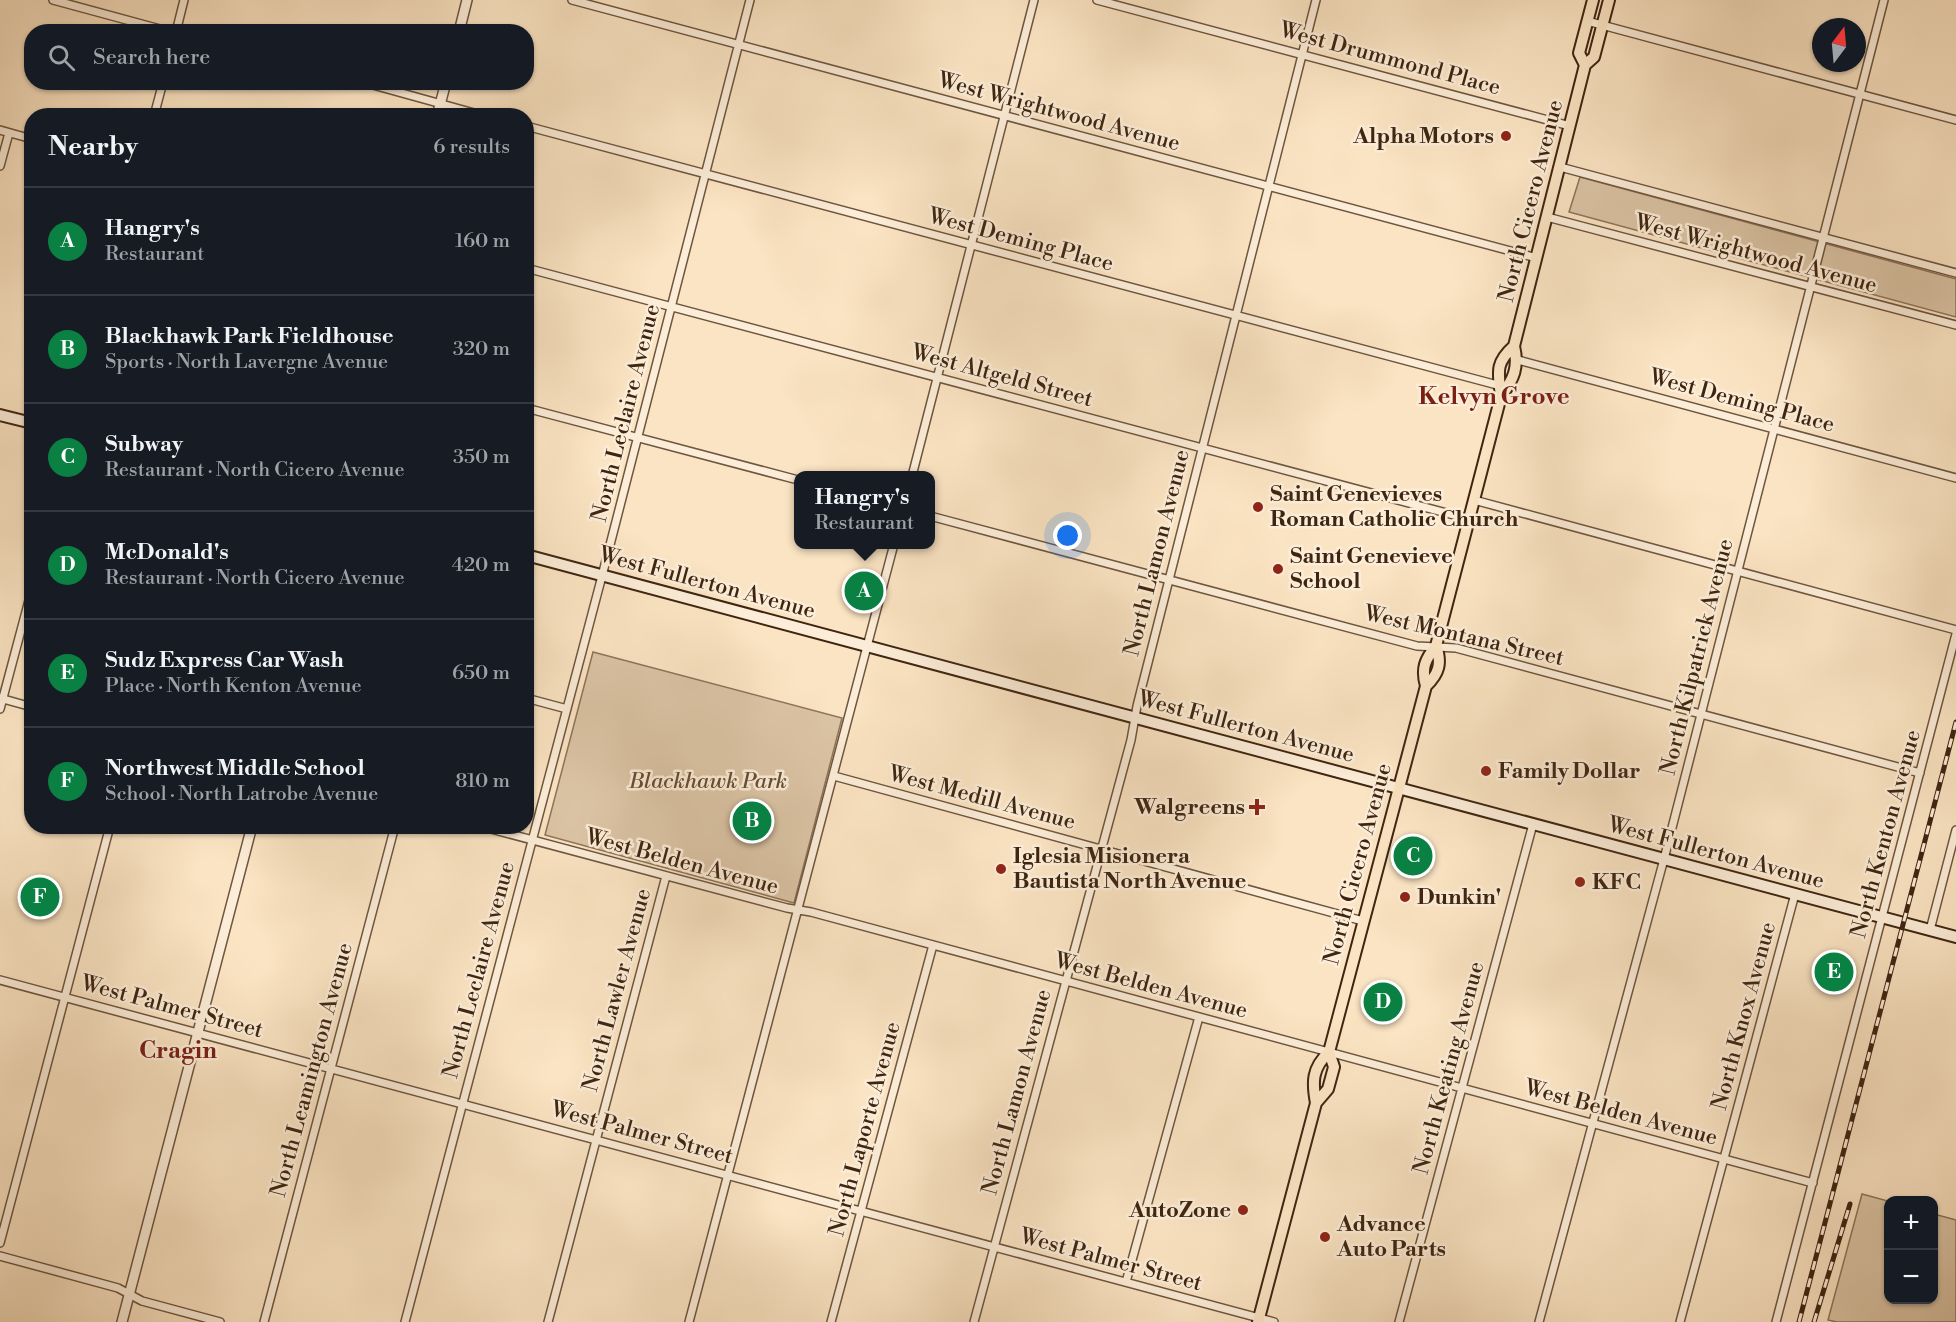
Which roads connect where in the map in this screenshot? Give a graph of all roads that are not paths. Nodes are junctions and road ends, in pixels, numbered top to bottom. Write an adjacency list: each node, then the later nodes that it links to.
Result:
1 (53, 0): 13 (street)
2 (184, 0): 14 (street)
3 (467, 0): 15 (street)
4 (572, 0): 17 (street, West Wrightwood Avenue)
5 (750, 0): 17 (street, North Leclaire Avenue)
6 (1034, 0): 28 (street)
7 (1097, 0): 18 (street, West Drummond Place)
8 (1316, 0): 18 (street, North Lamon Avenue)
9 (1593, 0): 12 (main road, North Cicero Avenue)
10 (1609, 0): 16 (main road, North Cicero Avenue)
11 (1884, 0): 23 (street, North Kilpatrick Avenue)
12 (1587, 21): 16 (street); 19 (main road, North Cicero Avenue)
13 (142, 24)
14 (178, 24)
15 (461, 24)
16 (1602, 25): 19 (main road, North Cicero Avenue); 23 (street)
17 (739, 45): 28 (street, West Wrightwood Avenue); 37 (street, North Leclaire Avenue)
18 (1302, 55): 30 (street, West Drummond Place); 38 (street, North Lamon Avenue)
19 (1586, 65): 30 (main road, North Cicero Avenue)
20 (161, 90): 25 (street)
21 (390, 90): 24 (street)
22 (444, 90): 24 (street)
23 (1860, 94): 29 (street); 40 (street, North Kilpatrick Avenue)
24 (440, 104): 26 (street); 27 (street)
25 (156, 108)
26 (439, 108)
27 (455, 108)
28 (1004, 116): 38 (street, West Wrightwood Avenue); 41 (street)
29 (1956, 120)
30 (1570, 126): 36 (main road, North Cicero Avenue)
31 (534, 128): 37 (street, West Deming Place)
32 (0, 130): 33 (street)
33 (9, 133): 34 (street); 35 (street)
34 (24, 137)
35 (0, 166)
36 (1560, 167): 39 (main road, North Cicero Avenue); 40 (street, West Wrightwood Avenue)
37 (706, 174): 41 (street, West Deming Place); 46 (street, North Leclaire Avenue)
38 (1269, 186): 42 (street, West Wrightwood Avenue); 47 (street, North Lamon Avenue)
39 (1547, 217): 42 (main road, North Cicero Avenue); 45 (street, West Wrightwood Avenue)
40 (1823, 237): 44 (street, West Wrightwood Avenue); 45 (street, North Kilpatrick Avenue)
41 (971, 245): 47 (street, West Deming Place); 51 (street)
42 (1537, 258): 49 (main road, North Cicero Avenue)
43 (534, 270): 46 (street, West Altgeld Street)
44 (1956, 273)
45 (1810, 287): 48 (street, West Wrightwood Avenue); 56 (street, North Kilpatrick Avenue)
46 (672, 307): 51 (street, West Altgeld Street); 57 (street, North Leclaire Avenue)
47 (1236, 316): 52 (street, West Deming Place); 58 (street, North Lamon Avenue)
48 (1956, 325)
49 (1514, 346): 50 (main road); 52 (main road, North Cicero Avenue)
50 (1518, 360): 52 (main road, North Cicero Avenue); 56 (street, West Deming Place)
51 (937, 377): 58 (street, West Altgeld Street); 59 (street)
52 (1503, 390): 62 (main road, North Cicero Avenue)
53 (534, 410): 57 (street)
54 (0, 415): 55 (main road)
55 (24, 421)
56 (1774, 429): 60 (street, West Deming Place); 67 (street, North Kilpatrick Avenue)
57 (638, 437): 61 (street); 68 (street, North Leclaire Avenue)
58 (1203, 448): 64 (street, West Altgeld Street); 69 (street, North Lamon Avenue)
59 (913, 471)
60 (1956, 478)
61 (794, 479)
62 (1474, 501): 64 (main road, North Cicero Avenue); 67 (street)
63 (935, 517): 69 (street, West Montana Street)
64 (1469, 519): 73 (main road, North Cicero Avenue)
65 (893, 549): 72 (street)
66 (534, 557): 68 (main road, West Fullerton Avenue)
67 (1738, 571): 71 (street); 79 (street, North Kilpatrick Avenue)
68 (602, 576): 72 (main road, West Fullerton Avenue); 78 (street, North Leclaire Avenue)
69 (1169, 579): 73 (street, West Montana Street); 80 (street, North Lamon Avenue)
70 (24, 617): 74 (street)
71 (1956, 632): 81 (street, North Kenton Avenue)
72 (868, 646): 80 (main road, West Fullerton Avenue); 82 (street)
73 (1436, 646): 79 (street, West Montana Street); 83 (main road, North Cicero Avenue)
74 (1, 699): 76 (street); 77 (street)
75 (534, 700): 78 (street)
76 (24, 705)
77 (0, 709)
78 (567, 709): 86 (street, North Leclaire Avenue)
79 (1701, 714): 81 (street, West Montana Street); 94 (street, North Kilpatrick Avenue)
80 (1135, 717): 83 (main road, West Fullerton Avenue); 93 (street, North Lamon Avenue)
81 (1920, 773): 98 (street, North Kenton Avenue)
82 (834, 776): 93 (street, West Medill Avenue); 97 (street)
83 (1398, 788): 84 (main road, West Fullerton Avenue); 99 (main road, North Cicero Avenue)
84 (1533, 824): 94 (main road, West Fullerton Avenue); 110 (street, North Keating Avenue)
85 (1956, 830): 100 (street)
86 (534, 833)
87 (108, 834): 105 (street)
88 (250, 834): 107 (street)
89 (393, 834): 109 (street, North Leamington Avenue)
90 (510, 834): 92 (street, West Belden Avenue)
91 (534, 834): 92 (street, North Leclaire Avenue)
92 (532, 840): 95 (street, West Belden Avenue); 111 (street, North Leclaire Avenue)
93 (1102, 850): 99 (street, West Medill Avenue); 104 (street, North Lamon Avenue)
94 (1664, 859): 96 (main road, West Fullerton Avenue); 113 (street, North Kilpatrick Avenue)
95 (666, 876): 97 (street, West Belden Avenue); 114 (street, North Lawler Avenue)
96 (1795, 894): 98 (main road, West Fullerton Avenue); 115 (street, North Knox Avenue)
97 (798, 910): 102 (street, West Belden Avenue); 116 (street)
98 (1882, 917): 100 (main road, West Fullerton Avenue); 117 (street, North Kenton Avenue)
99 (1364, 921): 108 (main road, North Cicero Avenue)
100 (1930, 930): 101 (main road, West Fullerton Avenue)
101 (1956, 937)
102 (933, 945): 104 (street, West Belden Avenue); 118 (street, North Laporte Avenue)
103 (0, 980): 105 (street, West Palmer Street)
104 (1066, 981): 106 (street, West Belden Avenue); 120 (street, North Lamon Avenue)
105 (65, 997): 107 (street, West Palmer Street); 119 (street)
106 (1199, 1017): 108 (street, West Belden Avenue); 122 (street)
107 (198, 1033): 109 (street, West Palmer Street); 123 (street)
108 (1329, 1052): 110 (street, West Belden Avenue); 112 (main road, North Cicero Avenue); 112 (main road, North Cicero Avenue)
109 (331, 1069): 111 (street, West Palmer Street); 127 (street, North Leamington Avenue)
110 (1462, 1088): 113 (street, West Belden Avenue); 134 (street, North Keating Avenue)
111 (463, 1104): 114 (street, West Palmer Street); 128 (street, North Leclaire Avenue)
112 (1316, 1104): 124 (main road, North Cicero Avenue)
113 (1592, 1124): 115 (street, West Belden Avenue); 135 (street, North Kilpatrick Avenue)
114 (596, 1139): 116 (street, West Palmer Street); 129 (street, North Lawler Avenue)
115 (1724, 1159): 117 (street, West Belden Avenue); 136 (street, North Knox Avenue)
116 (728, 1175): 118 (street, West Palmer Street); 130 (street)
117 (1813, 1184): 137 (street, North Kenton Avenue)
118 (861, 1211): 120 (street, West Palmer Street); 131 (street, North Laporte Avenue)
119 (0, 1243)
120 (994, 1247): 122 (street, West Palmer Street); 132 (street, North Lamon Avenue)
121 (0, 1256): 123 (street)
122 (1126, 1282): 124 (street, West Palmer Street)
123 (129, 1295): 125 (street); 126 (street)
124 (1259, 1320): 133 (street, West Palmer Street)
125 (122, 1322)
126 (220, 1322)
127 (264, 1322)
128 (405, 1322)
129 (548, 1322)
130 (689, 1322)
131 (831, 1322)
132 (974, 1322)
133 (1274, 1322)
134 (1399, 1322)
135 (1539, 1322)
136 (1680, 1322)
137 (1776, 1322)

